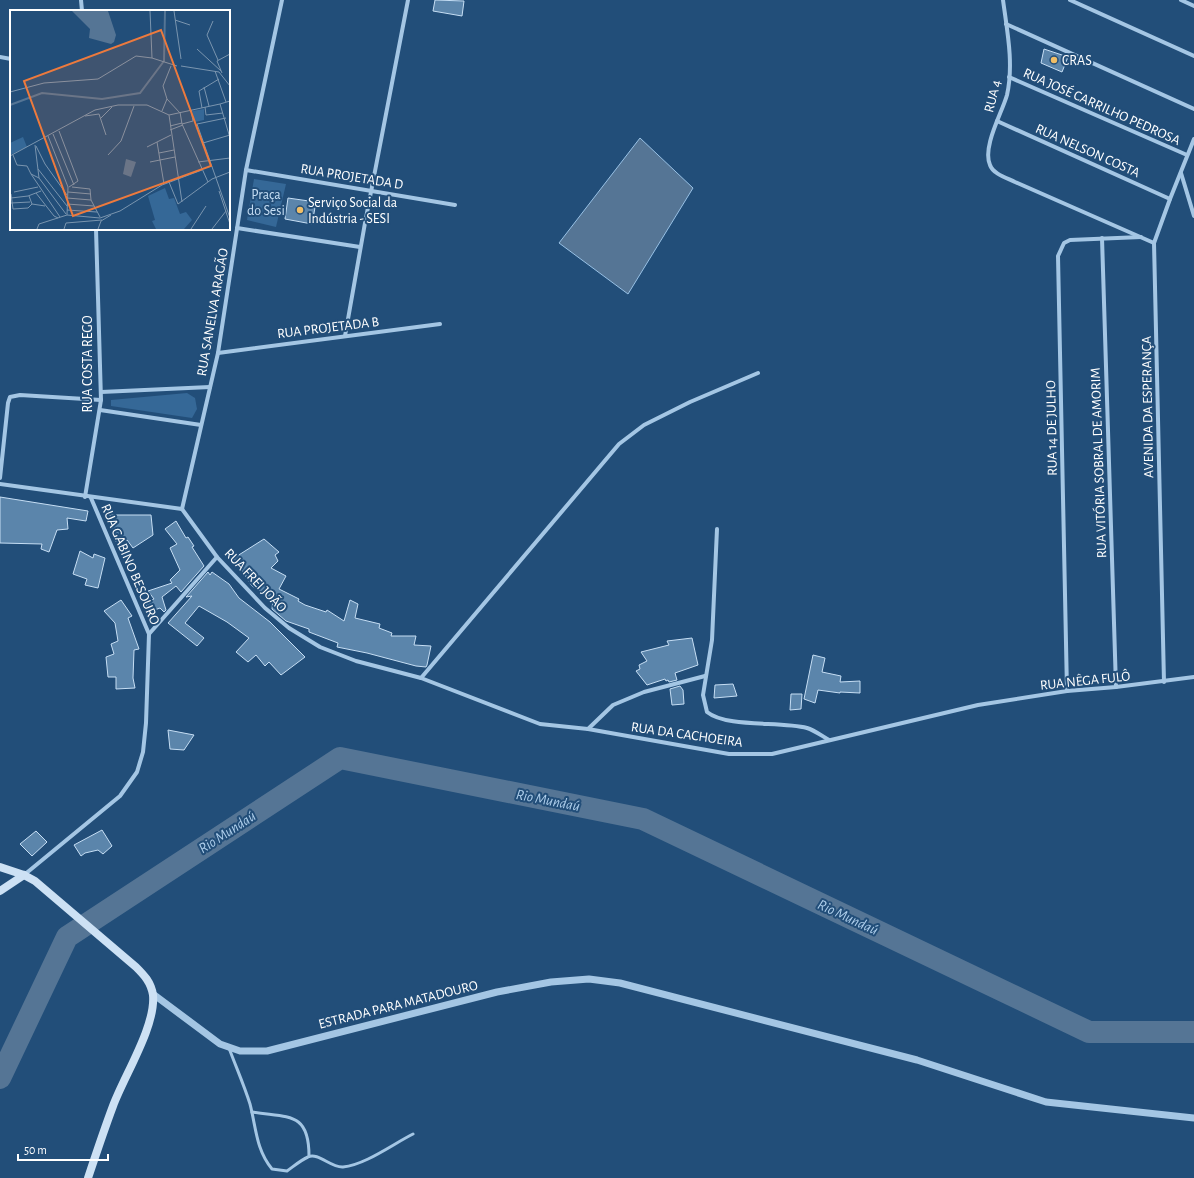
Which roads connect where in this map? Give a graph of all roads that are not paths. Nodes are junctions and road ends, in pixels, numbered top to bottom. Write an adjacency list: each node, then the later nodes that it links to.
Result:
1 (81, 0): 8 (street)
2 (282, 0): 18 (street, RUA SANELVA ARAGÃO)
3 (408, 0): 20 (street)
4 (1003, 0): 9 (street, RUA 4)
5 (1070, 0): 10 (street)
6 (1181, 0): 7 (street)
7 (1194, 6)
8 (82, 10)
9 (1006, 24): 13 (street, RUA 4); 14 (street)
10 (1194, 56)
11 (0, 57): 12 (street)
12 (10, 59)
13 (1009, 77): 15 (street, RUA 4); 17 (street, RUA JOSÉ CARRILHO PEDROSA)
14 (1194, 109)
15 (997, 122): 21 (street, RUA NELSON COSTA); 26 (street, RUA 4)
16 (1194, 139): 17 (street, AVENIDA DA ESPERANÇA)
17 (1187, 155): 19 (street, AVENIDA DA ESPERANÇA)
18 (246, 170): 20 (street, RUA PROJETADA D); 24 (street, RUA SANELVA ARAGÃO)
19 (1181, 173): 21 (street, AVENIDA DA ESPERANÇA); 23 (street)
20 (371, 191): 22 (street, RUA PROJETADA D); 29 (street)
21 (1170, 199): 28 (street, AVENIDA DA ESPERANÇA)
22 (455, 204)
23 (1194, 216)
24 (237, 228): 29 (street); 32 (street, RUA SANELVA ARAGÃO)
25 (96, 230): 35 (street, RUA COSTA REGO)
26 (1141, 237): 27 (street, RUA 14 DE JULHO); 28 (street)
27 (1102, 238): 51 (street, RUA VITÓRIA SOBRAL DE AMORIM); 52 (street, RUA 14 DE JULHO)
28 (1154, 243): 50 (street, AVENIDA DA ESPERANÇA)
29 (360, 247): 31 (street)
30 (440, 324): 31 (street, RUA PROJETADA B)
31 (345, 336): 32 (street, RUA PROJETADA B)
32 (218, 353): 34 (street, RUA SANELVA ARAGÃO)
33 (758, 373): 48 (street)
34 (210, 387): 35 (street); 38 (street, RUA SANELVA ARAGÃO)
35 (101, 392): 36 (street, RUA COSTA REGO)
36 (101, 400): 37 (street, RUA COSTA REGO); 39 (street)
37 (100, 410): 38 (street); 41 (street, RUA COSTA REGO)
38 (201, 425): 43 (street, RUA SANELVA ARAGÃO)
39 (0, 478)
40 (0, 484): 41 (street)
41 (84, 497): 42 (street)
42 (91, 498): 43 (street); 46 (street, RUA GABINO BESOURO)
43 (182, 509): 45 (street, RUA FREI JOÃO)
44 (717, 529): 47 (street)
45 (217, 556): 46 (street); 48 (street, RUA FREI JOÃO)
46 (149, 634): 57 (street, RUA GABINO BESOURO)
47 (705, 676): 54 (street); 55 (street)
48 (421, 678): 54 (street, RUA DA CACHOEIRA)
49 (1194, 678): 50 (street, RUA NÊGA FULÔ)
50 (1164, 682): 51 (street, RUA NÊGA FULÔ)
51 (1116, 687): 52 (street, RUA NÊGA FULÔ)
52 (1068, 691): 53 (street, RUA NÊGA FULÔ)
53 (978, 705): 55 (street, RUA DA CACHOEIRA)
54 (588, 729): 55 (street, RUA DA CACHOEIRA)
55 (829, 740)
56 (0, 867): 57 (main road)
57 (24, 875): 58 (main road); 59 (main road)
58 (0, 891)
59 (153, 994): 60 (street, ESTRADA PARA MATADOURO); 65 (main road)
60 (228, 1047): 61 (lane); 62 (street, ESTRADA PARA MATADOURO)
61 (252, 1112): 64 (lane); 64 (lane)
62 (1194, 1118)
63 (413, 1134): 64 (lane)
64 (309, 1156)
65 (88, 1178)

